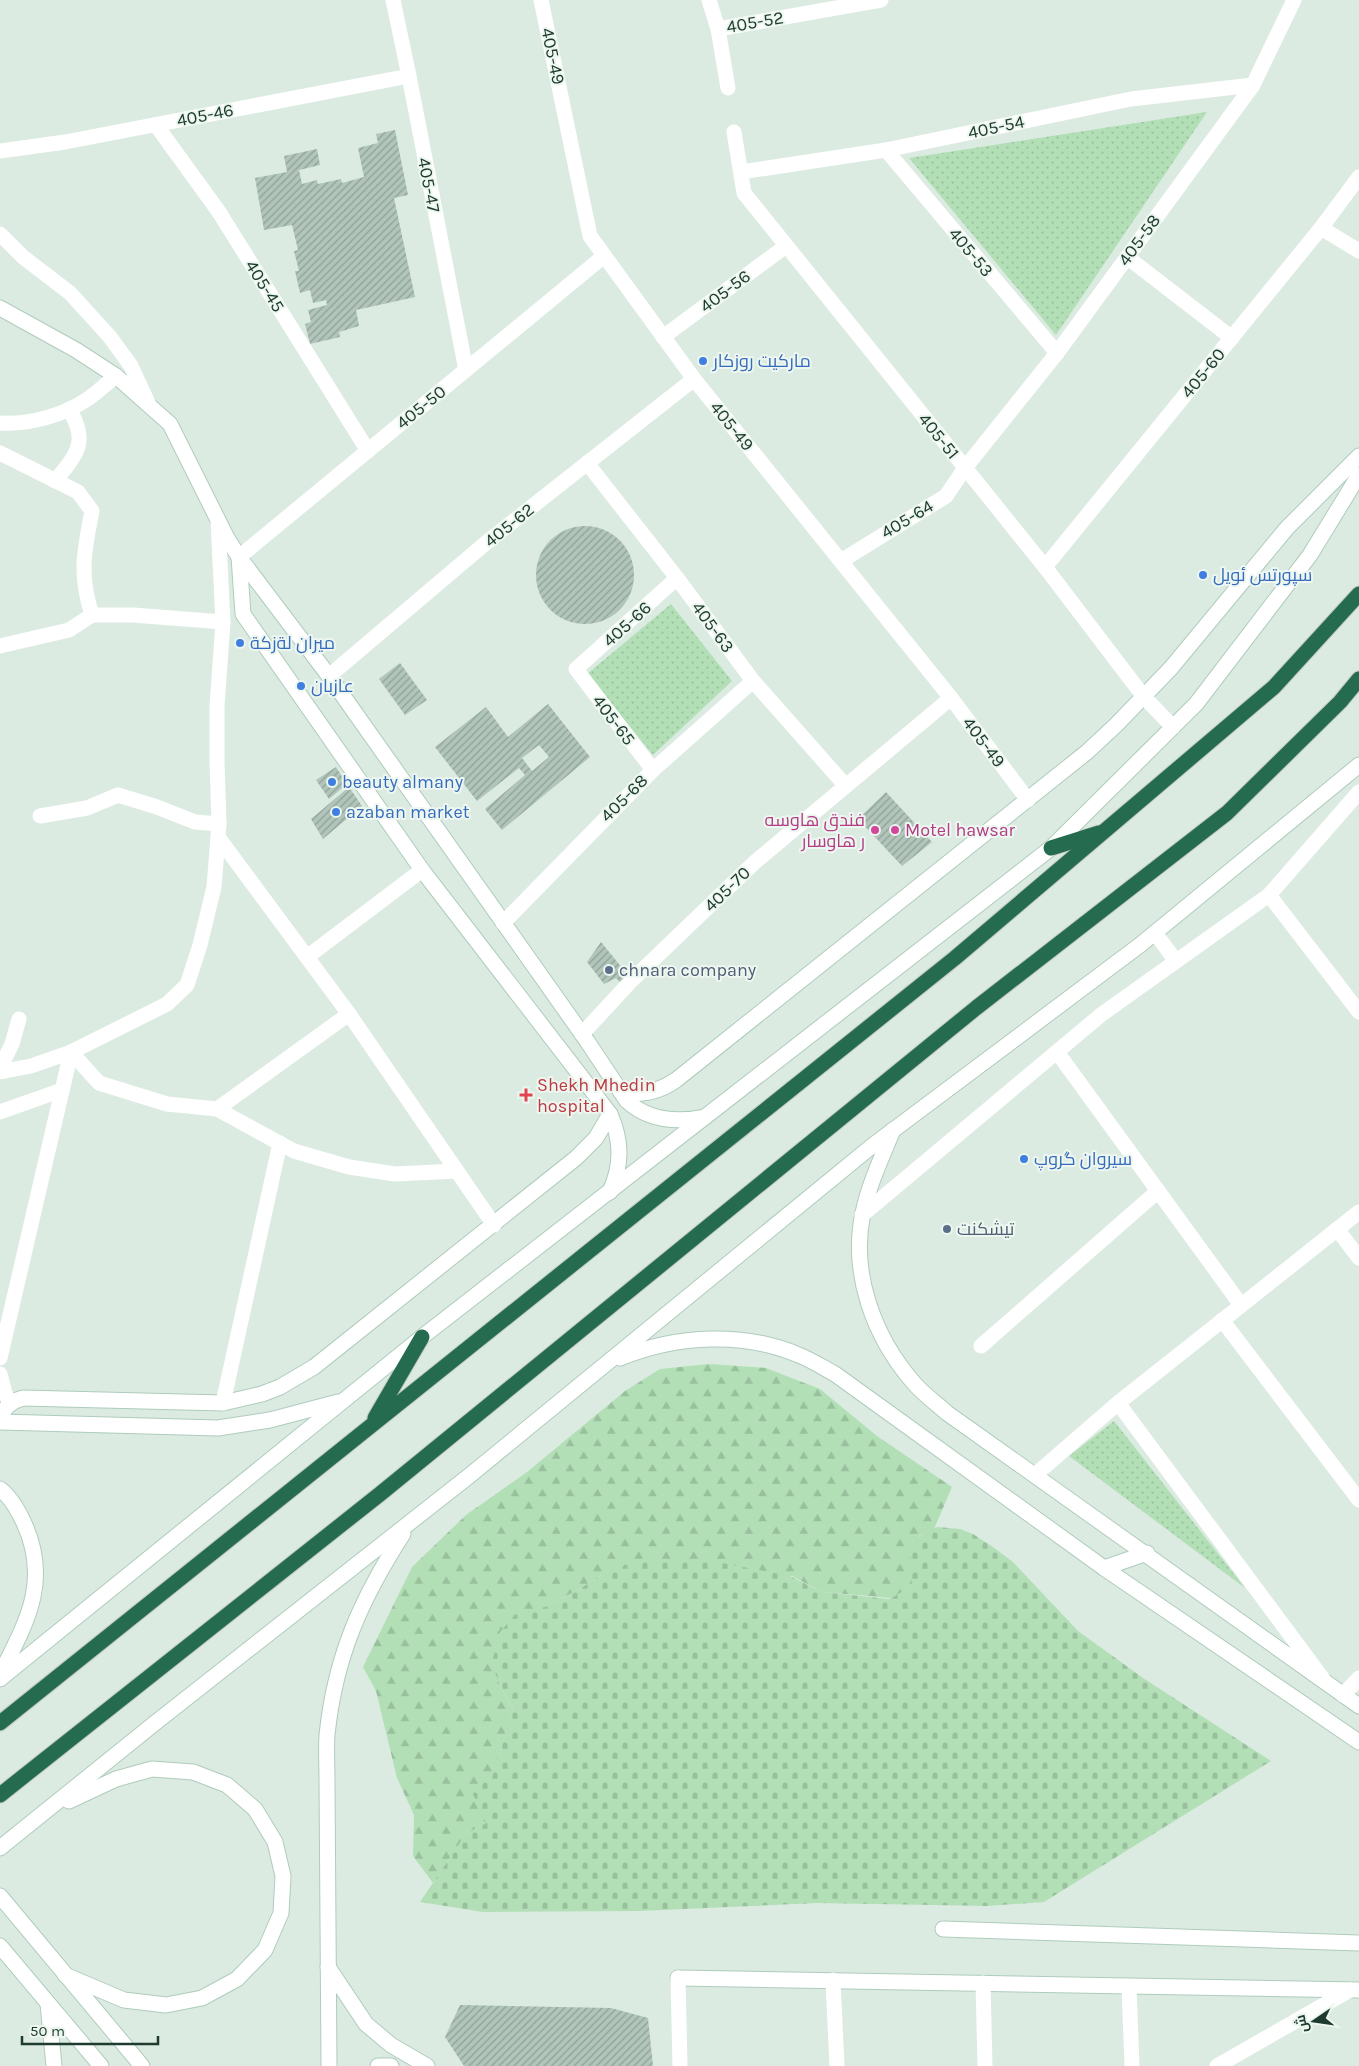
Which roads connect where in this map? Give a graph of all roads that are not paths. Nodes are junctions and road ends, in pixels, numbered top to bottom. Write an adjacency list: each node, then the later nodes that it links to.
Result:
1 (393, 0): 7 (street, 405-47)
2 (541, 0): 20 (street, 405-49)
3 (709, 0): 6 (street)
4 (881, 0): 6 (street, 405-52)
5 (1294, 0): 8 (street, 405-58)
6 (718, 29): 9 (street)
7 (409, 76): 10 (street, 405-46); 26 (street, 405-47)
8 (1252, 85): 12 (street, 405-54); 21 (street, 405-58)
9 (728, 88)
10 (156, 125): 13 (street, 405-46); 32 (street, 405-45)
11 (734, 132): 14 (street, 405-51)
12 (886, 150): 14 (street, 405-54); 25 (street, 405-53)
13 (0, 151)
14 (740, 172): 18 (street, 405-51)
15 (1359, 177): 16 (street, 405-60)
16 (1321, 228): 19 (street); 24 (street, 405-60)
17 (0, 234): 29 (street)
18 (786, 246): 23 (street, 405-56); 36 (street, 405-51)
19 (1359, 252)
20 (604, 256): 23 (street, 405-49); 26 (street, 405-50)
21 (1127, 257): 24 (street); 25 (street, 405-58)
22 (1, 312): 27 (street)
23 (663, 337): 28 (street, 405-49)
24 (1232, 338): 42 (street, 405-60)
25 (1057, 353): 36 (street, 405-58)
26 (466, 370): 32 (street, 405-50)
27 (116, 376): 29 (street); 30 (street)
28 (694, 378): 35 (street, 405-62); 41 (street, 405-49)
29 (149, 405): 39 (street)
30 (69, 409): 31 (street); 38 (street)
31 (0, 423)
32 (368, 451): 40 (street, 405-50)
33 (0, 453): 38 (street)
34 (1359, 456): 52 (street)
35 (587, 463): 43 (street, 405-63); 49 (street, 405-62)
36 (965, 468): 41 (street, 405-64); 42 (street, 405-51)
37 (1359, 475): 54 (street)
38 (55, 481): 45 (street)
39 (218, 521): 40 (street); 46 (street)
40 (239, 557): 49 (street); 64 (street)
41 (841, 561): 53 (street, 405-49)
42 (1045, 567): 52 (street, 405-51)
43 (677, 578): 48 (street, 405-66); 51 (street, 405-63)
44 (1359, 594): 62 (highway)
45 (92, 615): 46 (street); 47 (street)
46 (223, 622): 61 (street)
47 (0, 646)
48 (576, 669): 56 (street, 405-65)
49 (329, 676): 66 (street)
50 (1359, 679): 121 (highway)
51 (753, 681): 56 (street, 405-68); 57 (street, 405-63)
52 (1144, 697): 54 (street, 405-51); 59 (street)
53 (951, 698): 57 (street, 405-70); 59 (street, 405-49)
54 (1173, 727): 63 (street)
55 (1359, 765): 67 (street)
56 (653, 770): 66 (street, 405-68)
57 (845, 785): 73 (street, 405-70)
58 (1359, 792): 65 (street)
59 (1028, 800): 79 (street)
60 (40, 816): 61 (street)
61 (218, 831): 68 (street); 74 (street)
62 (1106, 832): 63 (highway); 106 (highway)
63 (1052, 848): 83 (street)
64 (422, 870): 68 (street); 82 (street)
65 (1269, 895): 69 (street); 70 (street)
66 (503, 922): 73 (street)
67 (1155, 933): 69 (street); 84 (street)
68 (307, 957): 71 (street)
69 (1176, 961): 75 (street)
70 (1359, 1012)
71 (349, 1014): 80 (street); 86 (street)
72 (19, 1019): 76 (street)
73 (582, 1034): 79 (street)
74 (71, 1052): 77 (street); 78 (street); 80 (street)
75 (1057, 1052): 87 (street); 90 (street)
76 (0, 1068)
77 (0, 1072)
78 (62, 1090): 81 (street); 98 (street)
79 (621, 1092): 83 (street)
80 (217, 1108): 85 (street)
81 (0, 1112)
82 (610, 1114): 88 (street); 91 (street)
83 (707, 1117): 88 (street)
84 (893, 1130): 90 (street); 99 (street)
85 (280, 1142): 86 (street); 103 (street)
86 (457, 1171): 91 (street)
87 (1158, 1191): 94 (street); 97 (street)
88 (610, 1192): 96 (street)
89 (1359, 1212): 92 (street)
90 (862, 1215): 107 (street)
91 (494, 1225): 103 (street)
92 (1337, 1230): 93 (street); 94 (street)
93 (1359, 1258)
94 (1241, 1304): 95 (street)
95 (1222, 1320): 104 (street); 109 (street)
96 (422, 1338): 101 (street); 106 (highway)
97 (981, 1346)
98 (0, 1358)
99 (605, 1364): 110 (street); 112 (street)
100 (0, 1374): 102 (street)
101 (344, 1401): 105 (street); 115 (street)
102 (10, 1403): 103 (street); 105 (street)
103 (223, 1403)
104 (1118, 1403): 107 (street); 116 (street)
105 (0, 1420)
106 (370, 1426): 119 (highway)
107 (1035, 1475): 111 (street)
108 (0, 1489): 113 (street)
109 (1359, 1500)
110 (410, 1523): 122 (street); 128 (street)
111 (1147, 1554): 112 (street); 116 (street)
112 (1104, 1568): 120 (street)
113 (0, 1675)
114 (1359, 1678): 117 (street)
115 (0, 1679)
116 (1326, 1683): 117 (street)
117 (1343, 1695): 118 (street)
118 (1359, 1706)
119 (0, 1723)
120 (1359, 1742)
121 (0, 1795)
122 (39, 1817): 123 (street); 129 (street)
123 (4, 1846)
124 (0, 1896): 129 (street)
125 (943, 1929): 126 (street)
126 (1359, 1943)
127 (0, 1946): 134 (street)
128 (328, 1967): 138 (street); 141 (street)
129 (65, 1975): 137 (street)
130 (833, 1980): 131 (street); 142 (street); 143 (street)
131 (983, 1983): 132 (street); 144 (street)
132 (1129, 1987): 133 (street); 145 (street)
133 (1355, 1990): 146 (street)
134 (48, 2004): 135 (street); 136 (street)
135 (54, 2066)
136 (101, 2066)
137 (142, 2066)
138 (329, 2066)
139 (378, 2066): 140 (street)
140 (390, 2066)
141 (427, 2066)
142 (680, 2066)
143 (837, 2066)
144 (986, 2066)
145 (1132, 2066)
146 (1217, 2066)

